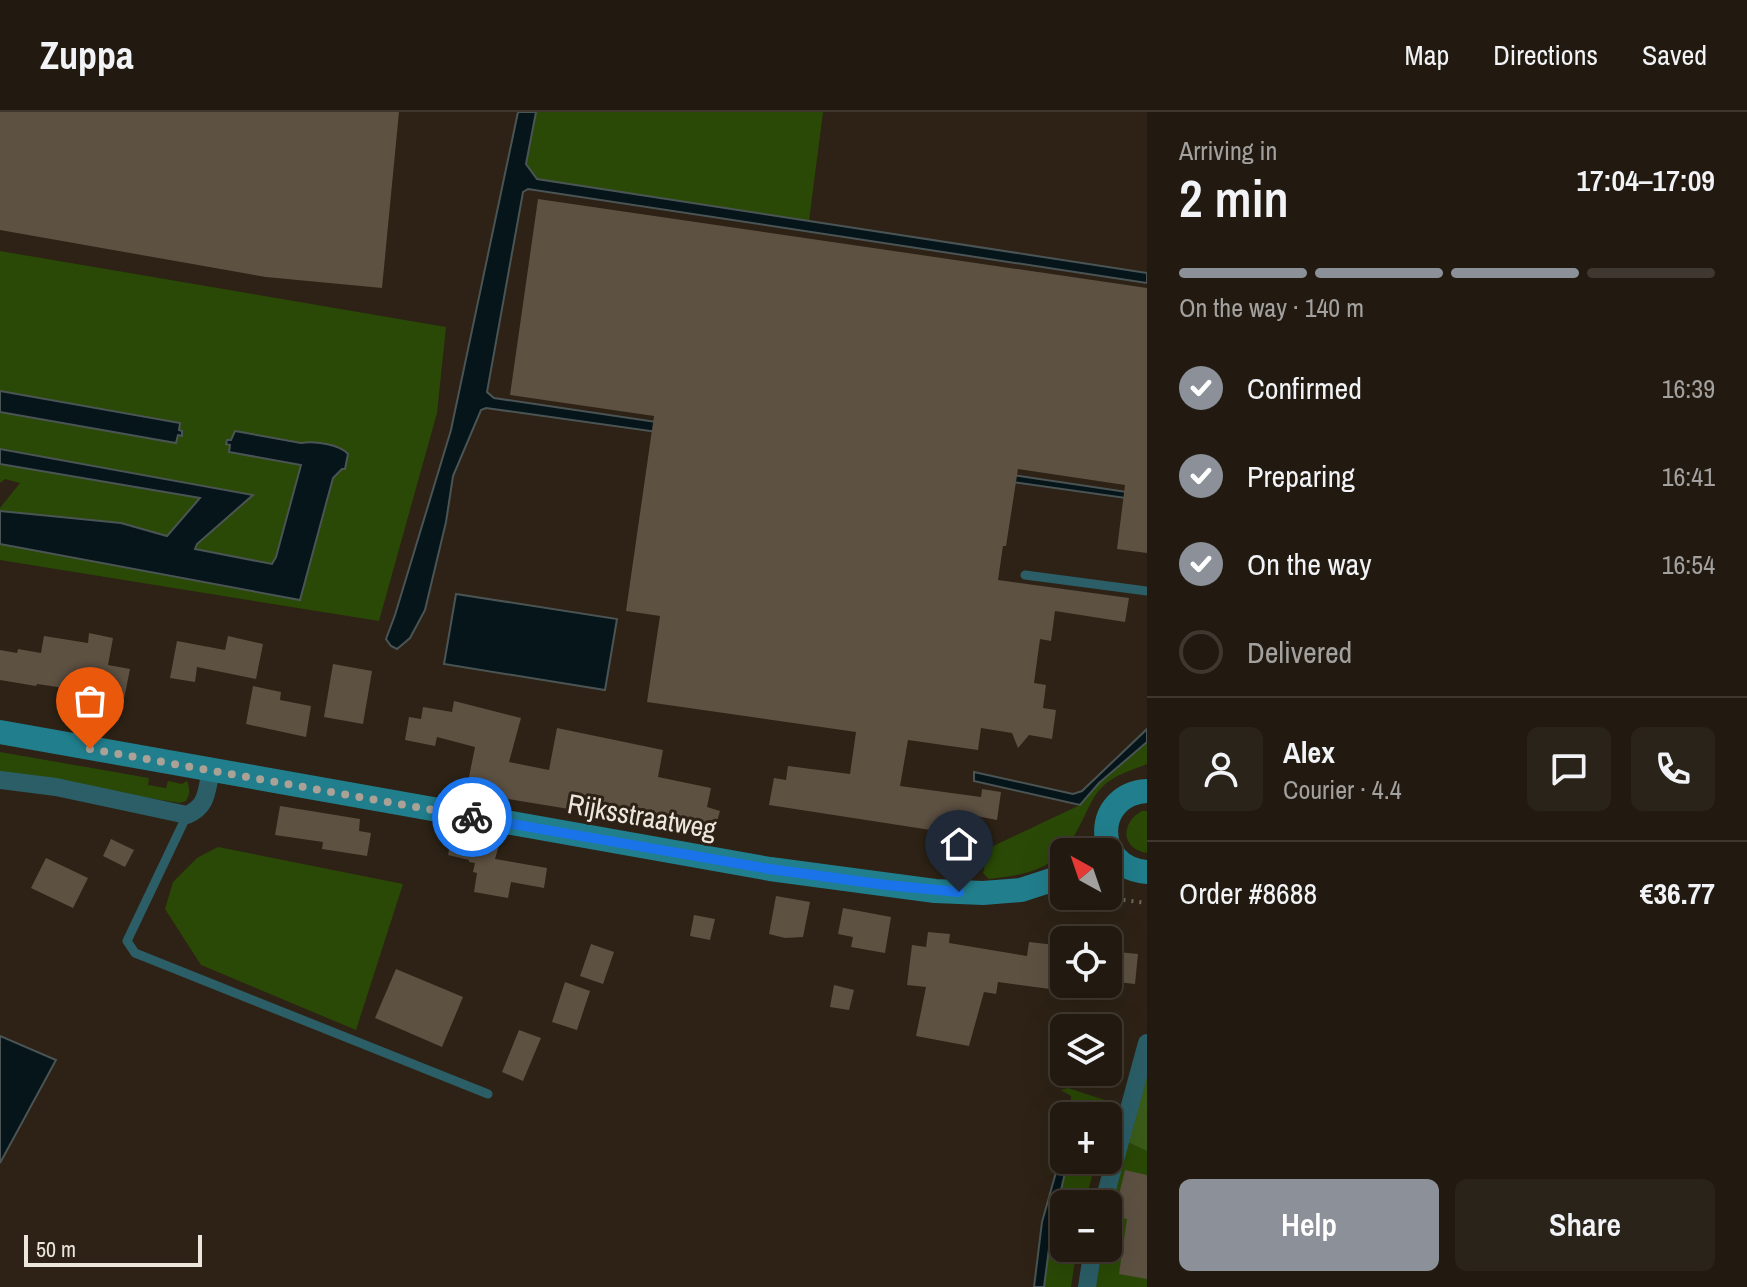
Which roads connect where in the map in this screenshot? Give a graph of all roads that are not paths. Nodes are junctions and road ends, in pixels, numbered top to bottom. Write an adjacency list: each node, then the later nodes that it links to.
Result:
1 (1025, 575): 2 (lane)
2 (1147, 591)
3 (0, 732): 4 (street, Rijksstraatweg)
4 (211, 771): 7 (street); 11 (street, Rijksstraatweg)
5 (0, 780): 7 (street)
6 (1147, 791): 8 (street)
7 (187, 815): 13 (lane)
8 (1106, 838)
9 (1122, 865): 10 (street)
10 (1147, 872)
11 (1050, 881)
12 (1147, 1043): 14 (street)
13 (488, 1094)
14 (1107, 1190)
15 (1091, 1262): 16 (street)
16 (1087, 1287)

